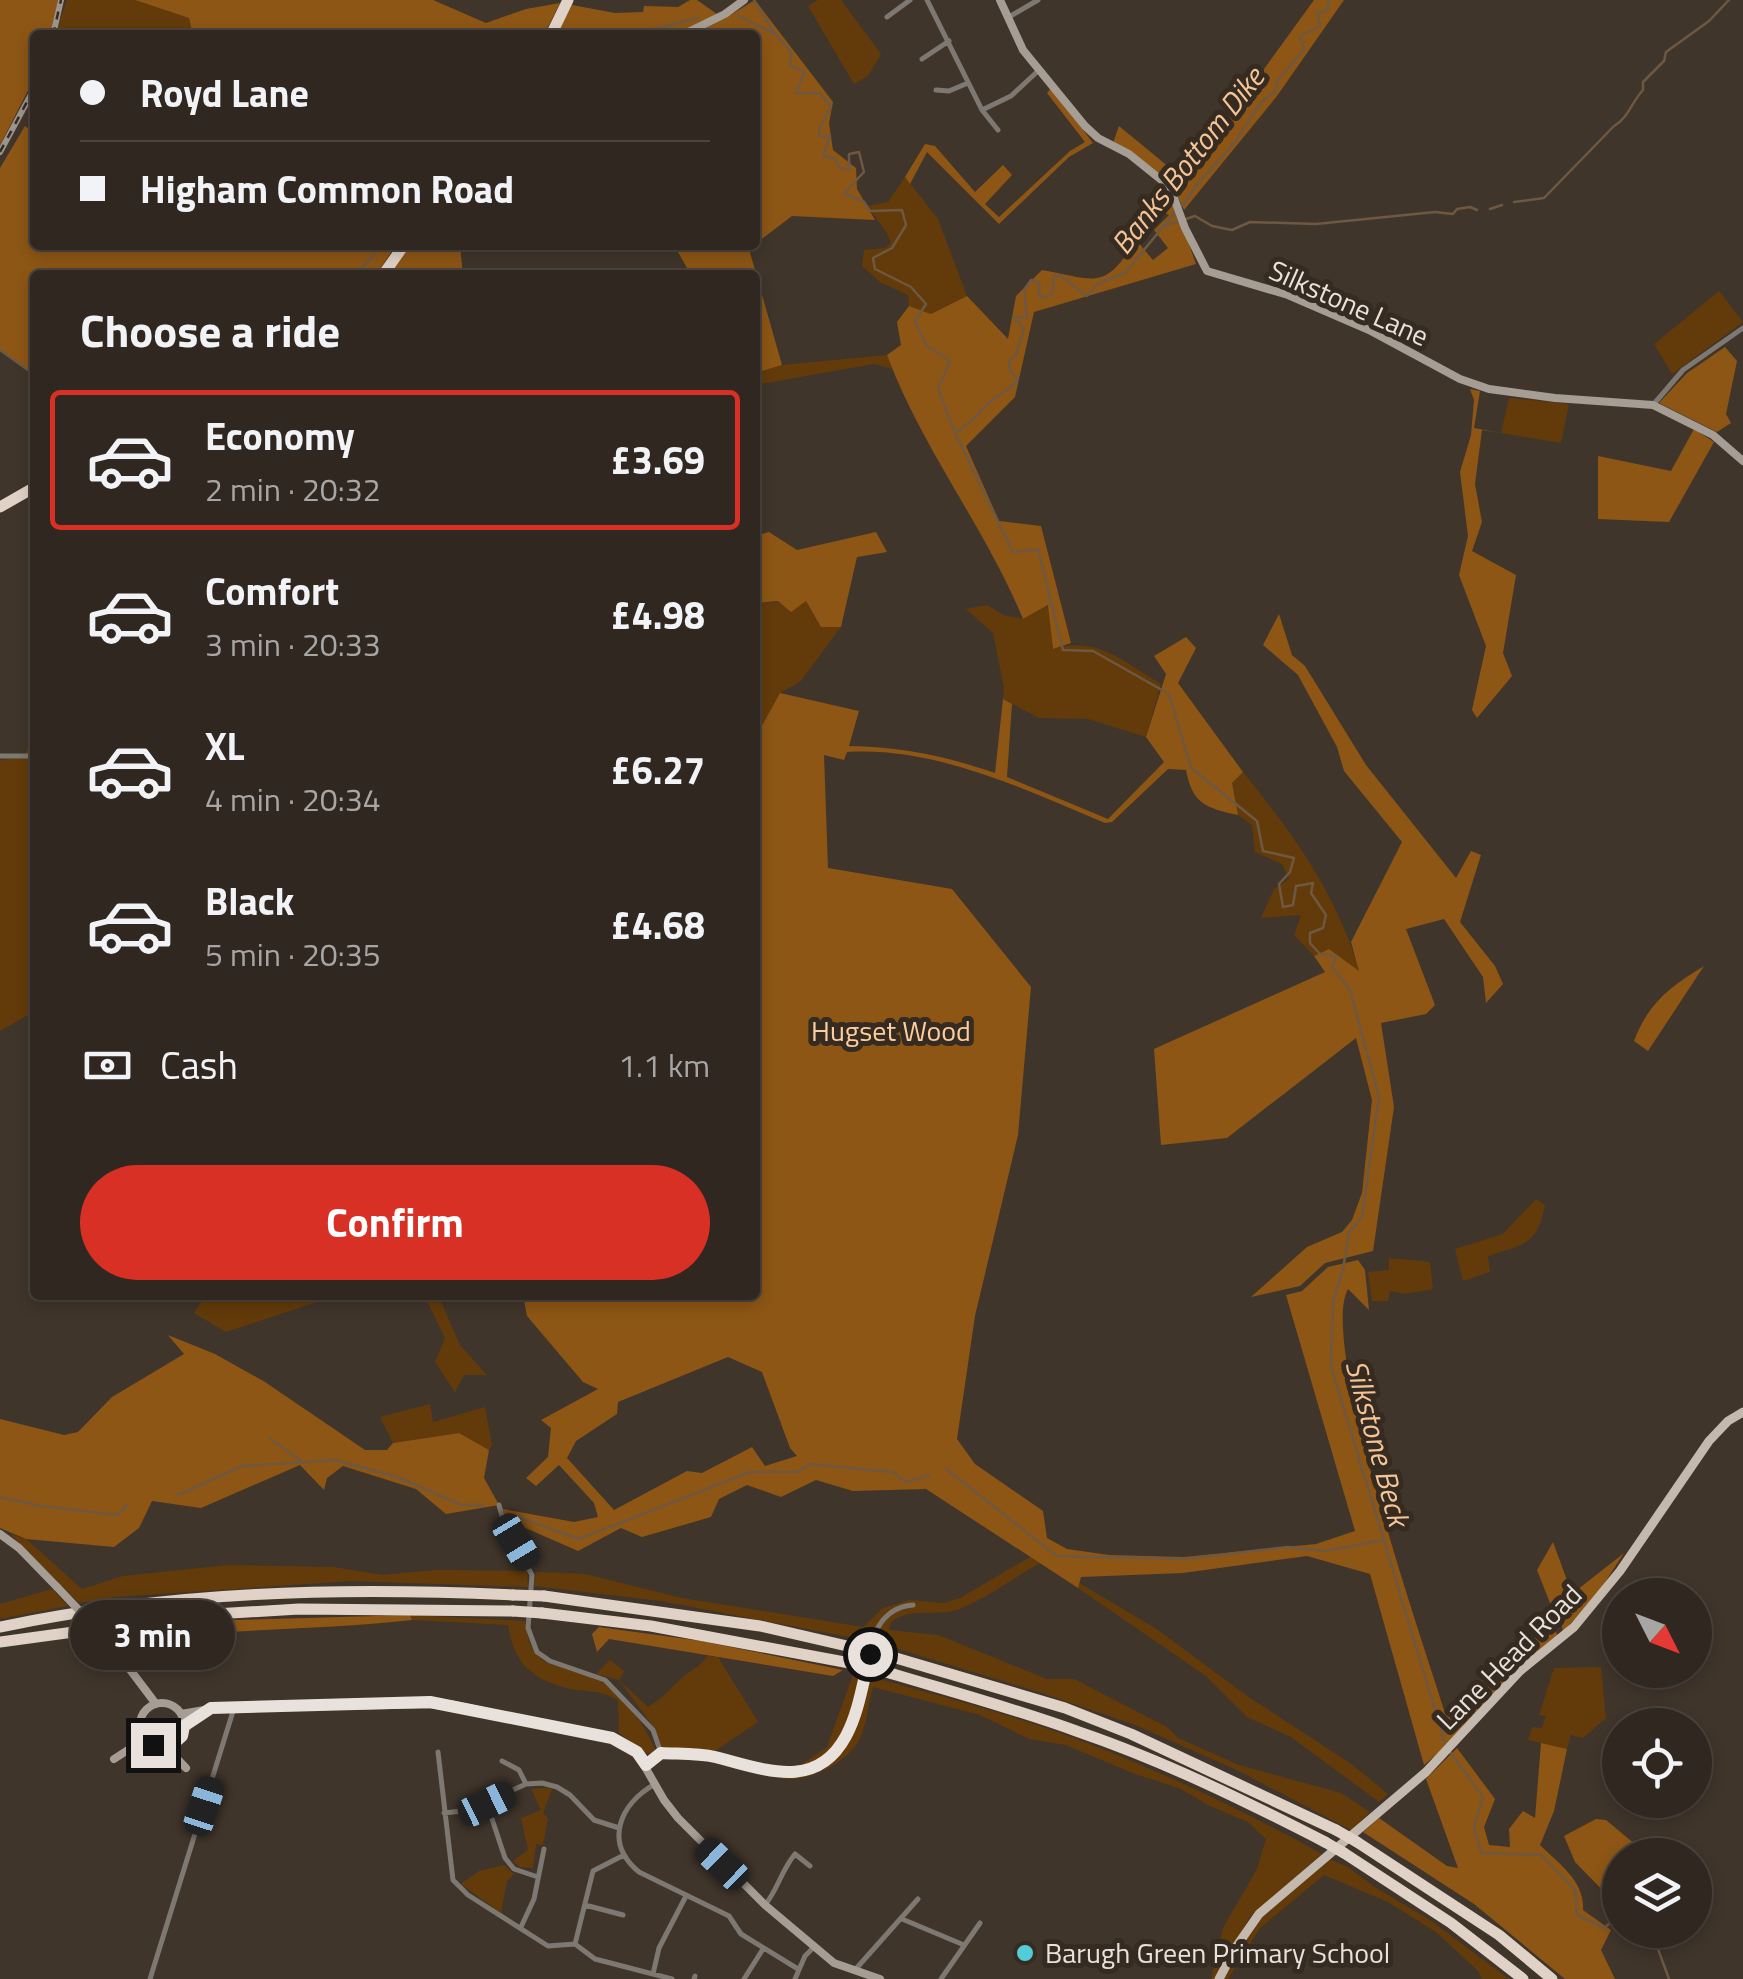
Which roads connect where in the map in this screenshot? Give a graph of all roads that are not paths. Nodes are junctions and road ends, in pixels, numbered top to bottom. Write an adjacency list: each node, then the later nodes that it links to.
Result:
1 (568, 0): 9 (highway)
2 (744, 0): 10 (street)
3 (910, 0): 7 (street)
4 (927, 0): 11 (street)
5 (1000, 0): 8 (street, Silkstone Lane)
6 (1038, 0): 8 (street)
7 (892, 16)
8 (1009, 17): 13 (street, Silkstone Lane)
9 (553, 30)
10 (692, 30)
11 (949, 42): 12 (street); 14 (street)
12 (927, 58)
13 (1039, 70): 16 (street); 19 (street, Silkstone Lane)
14 (968, 82): 15 (street); 16 (street)
15 (940, 92)
16 (982, 110): 17 (street)
17 (997, 126)
18 (1743, 328): 19 (street)
19 (1653, 406): 20 (street, Silkstone Lane)
20 (1743, 461)
21 (30, 490): 22 (highway)
22 (0, 508)
23 (0, 756): 24 (street)
24 (30, 756)
25 (1743, 1412): 76 (main road, Lane Head Road)
26 (499, 1504): 43 (street)
27 (0, 1534): 31 (street, bridge)
28 (913, 1605): 43 (street)
29 (0, 1627): 78 (highway, bridge)
30 (0, 1642): 77 (highway, bridge)
31 (136, 1676): 32 (street); 36 (street)
32 (156, 1704): 35 (street); 36 (street)
33 (211, 1708): 34 (street); 35 (street); 37 (street)
34 (234, 1708): 45 (street); 70 (street)
35 (181, 1714): 37 (street)
36 (143, 1716): 38 (street)
37 (184, 1726): 39 (street)
38 (141, 1728): 40 (street); 40 (street)
39 (178, 1740): 41 (street); 41 (street)
40 (153, 1745): 41 (street)
41 (166, 1747)
42 (438, 1752): 49 (street)
43 (661, 1753): 45 (street)
44 (502, 1762): 46 (street)
45 (646, 1765): 47 (street)
46 (526, 1784): 48 (street); 50 (street)
47 (655, 1784): 50 (street); 58 (street)
48 (487, 1804): 49 (street); 54 (street)
49 (444, 1813): 62 (street)
50 (619, 1828): 52 (street)
51 (544, 1849): 54 (street)
52 (624, 1855): 55 (street); 57 (street)
53 (810, 1866): 58 (street)
54 (538, 1877): 62 (street)
55 (686, 1896): 66 (street); 69 (street)
56 (918, 1899): 60 (street)
57 (585, 1905): 59 (street); 63 (street)
58 (765, 1905): 65 (street)
59 (623, 1915)
60 (901, 1918): 64 (street); 68 (street)
61 (980, 1922): 64 (street)
62 (520, 1927): 63 (street)
63 (576, 1944): 69 (street)
64 (964, 1945): 75 (street)
65 (814, 1947): 67 (street); 68 (street)
66 (763, 1948): 67 (street); 72 (street)
67 (798, 1969): 73 (street)
68 (854, 1972): 74 (street)
69 (653, 1974): 71 (street)
70 (150, 1979)
71 (672, 1979)
72 (744, 1979)
73 (795, 1979)
74 (880, 1979)
75 (941, 1979)
76 (1220, 1979)
77 (1523, 1979)
78 (1552, 1979)

